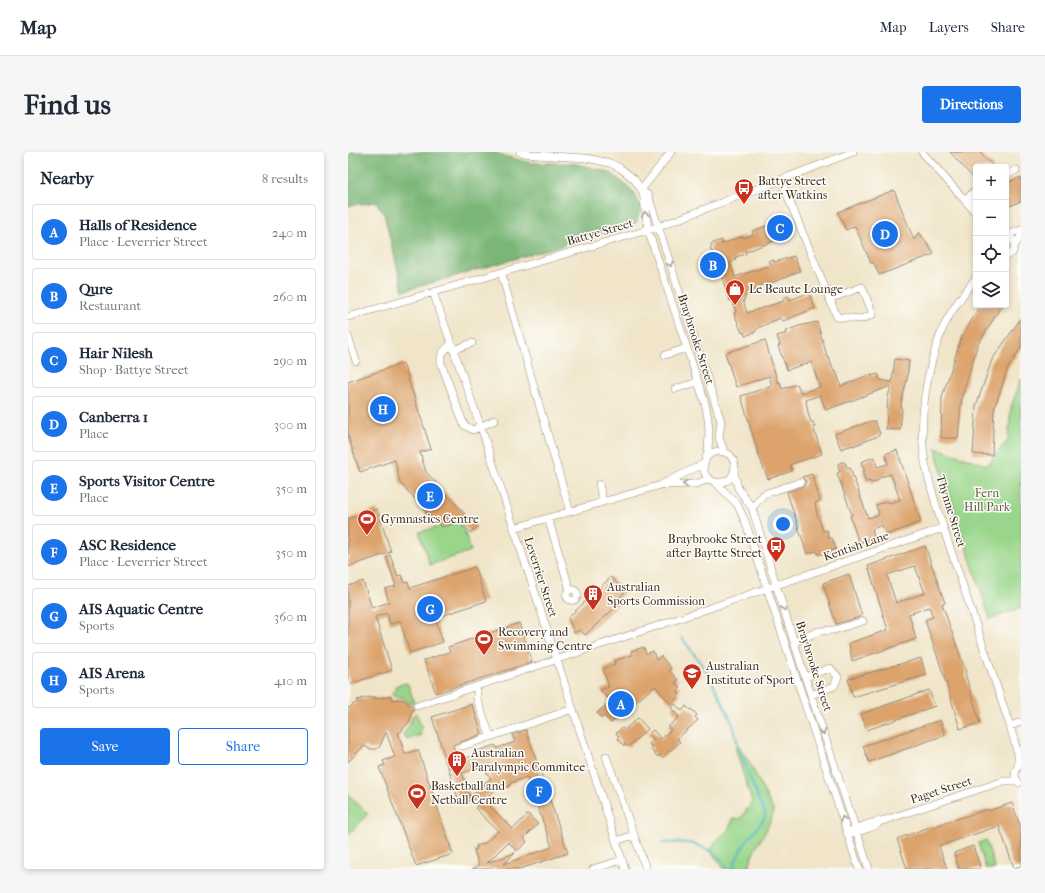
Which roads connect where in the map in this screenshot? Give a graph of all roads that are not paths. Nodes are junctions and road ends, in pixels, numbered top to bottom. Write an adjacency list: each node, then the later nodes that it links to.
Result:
1 (520, 152): 8 (street, Braybrooke Street)
2 (671, 152): 8 (street)
3 (853, 152): 7 (street, Battye Street)
4 (922, 152): 11 (street)
5 (1016, 170): 6 (street)
6 (1009, 174)
7 (781, 180): 13 (street, Battye Street); 24 (street)
8 (642, 191): 13 (street, Braybrooke Street); 14 (street, Braybrooke Street, one-way to 8)
9 (973, 193): 11 (street)
10 (973, 198): 11 (street)
11 (966, 202): 12 (street)
12 (973, 210)
13 (658, 227): 14 (street, Battye Street); 34 (street, Braybrooke Street, one-way to 34)
14 (648, 230): 21 (street, Battye Street); 29 (street, Braybrooke Street)
15 (1021, 230): 16 (street)
16 (1009, 234)
17 (1008, 236): 19 (street)
18 (1021, 236): 19 (street)
19 (1015, 245): 20 (street)
20 (1009, 254)
21 (501, 272): 23 (street, Battye Street); 48 (street)
22 (973, 282): 51 (street, Thynne Street)
23 (433, 292): 25 (street, Battye Street); 28 (street, Leverrier Street)
24 (829, 299): 24 (street)
25 (348, 317)
26 (348, 336): 31 (street)
27 (472, 343): 28 (street)
28 (452, 347): 37 (street, Leverrier Street); 37 (street)
29 (687, 348): 30 (street); 32 (street, Braybrooke Street)
30 (665, 355)
31 (356, 361)
32 (698, 382): 33 (street); 35 (street, Braybrooke Street)
33 (675, 389)
34 (714, 400): 35 (street); 38 (street, Braybrooke Street)
35 (705, 403): 39 (street, Braybrooke Street)
36 (495, 420): 37 (street)
37 (481, 427): 50 (street, Leverrier Street)
38 (724, 451): 39 (street); 41 (street)
39 (706, 457): 40 (street)
40 (703, 464): 42 (street); 45 (street)
41 (734, 473): 42 (street); 47 (street, Braybrooke Street)
42 (712, 481): 45 (street, one-way to 45); 53 (street, Braybrooke Street)
43 (801, 482): 47 (street)
44 (599, 484): 46 (street)
45 (661, 485): 46 (street)
46 (603, 502): 48 (street)
47 (752, 508): 52 (street, Braybrooke Street)
48 (570, 512): 49 (street)
49 (548, 518): 50 (street); 54 (street)
50 (514, 528): 57 (street, Leverrier Street)
51 (943, 528): 52 (street, Kentish Lane); 64 (street, Thynne Street)
52 (777, 584): 53 (street, Kentish Lane); 56 (street, Braybrooke Street, one-way to 56)
53 (767, 588): 57 (street, Kentish Lane); 73 (street, Braybrooke Street, one-way to 53)
54 (570, 590)
55 (862, 621): 56 (street)
56 (794, 642): 58 (street, Braybrooke Street)
57 (557, 659): 59 (street, Kentish Lane); 62 (street, Leverrier Street)
58 (805, 678): 60 (street, Braybrooke Street); 60 (street)
59 (477, 686): 61 (street, Kentish Lane); 65 (street)
60 (811, 695): 72 (street, Braybrooke Street, one-way to 72)
61 (417, 706)
62 (573, 709): 65 (street); 75 (street, Leverrier Street)
63 (1021, 722): 64 (street)
64 (1010, 726): 67 (street, Thynne Street)
65 (493, 736): 66 (street)
66 (463, 746)
67 (1020, 755): 69 (street, Thynne Street)
68 (606, 756): 74 (street)
69 (1018, 767): 70 (street, Paget Street); 71 (street, Thynne Street)
70 (1004, 781): 71 (street, Paget Street); 72 (street, Paget Street)
71 (1019, 783)
72 (856, 830): 73 (street, Paget Street); 81 (street, Braybrooke Street)
73 (847, 833): 80 (street, Braybrooke Street)
74 (634, 835): 75 (street); 79 (street)
75 (616, 840): 76 (street, Leverrier Street)
76 (622, 860): 77 (street); 78 (street, Leverrier Street)
77 (593, 869)
78 (625, 869)
79 (646, 869)
80 (859, 869)
81 (869, 869)

